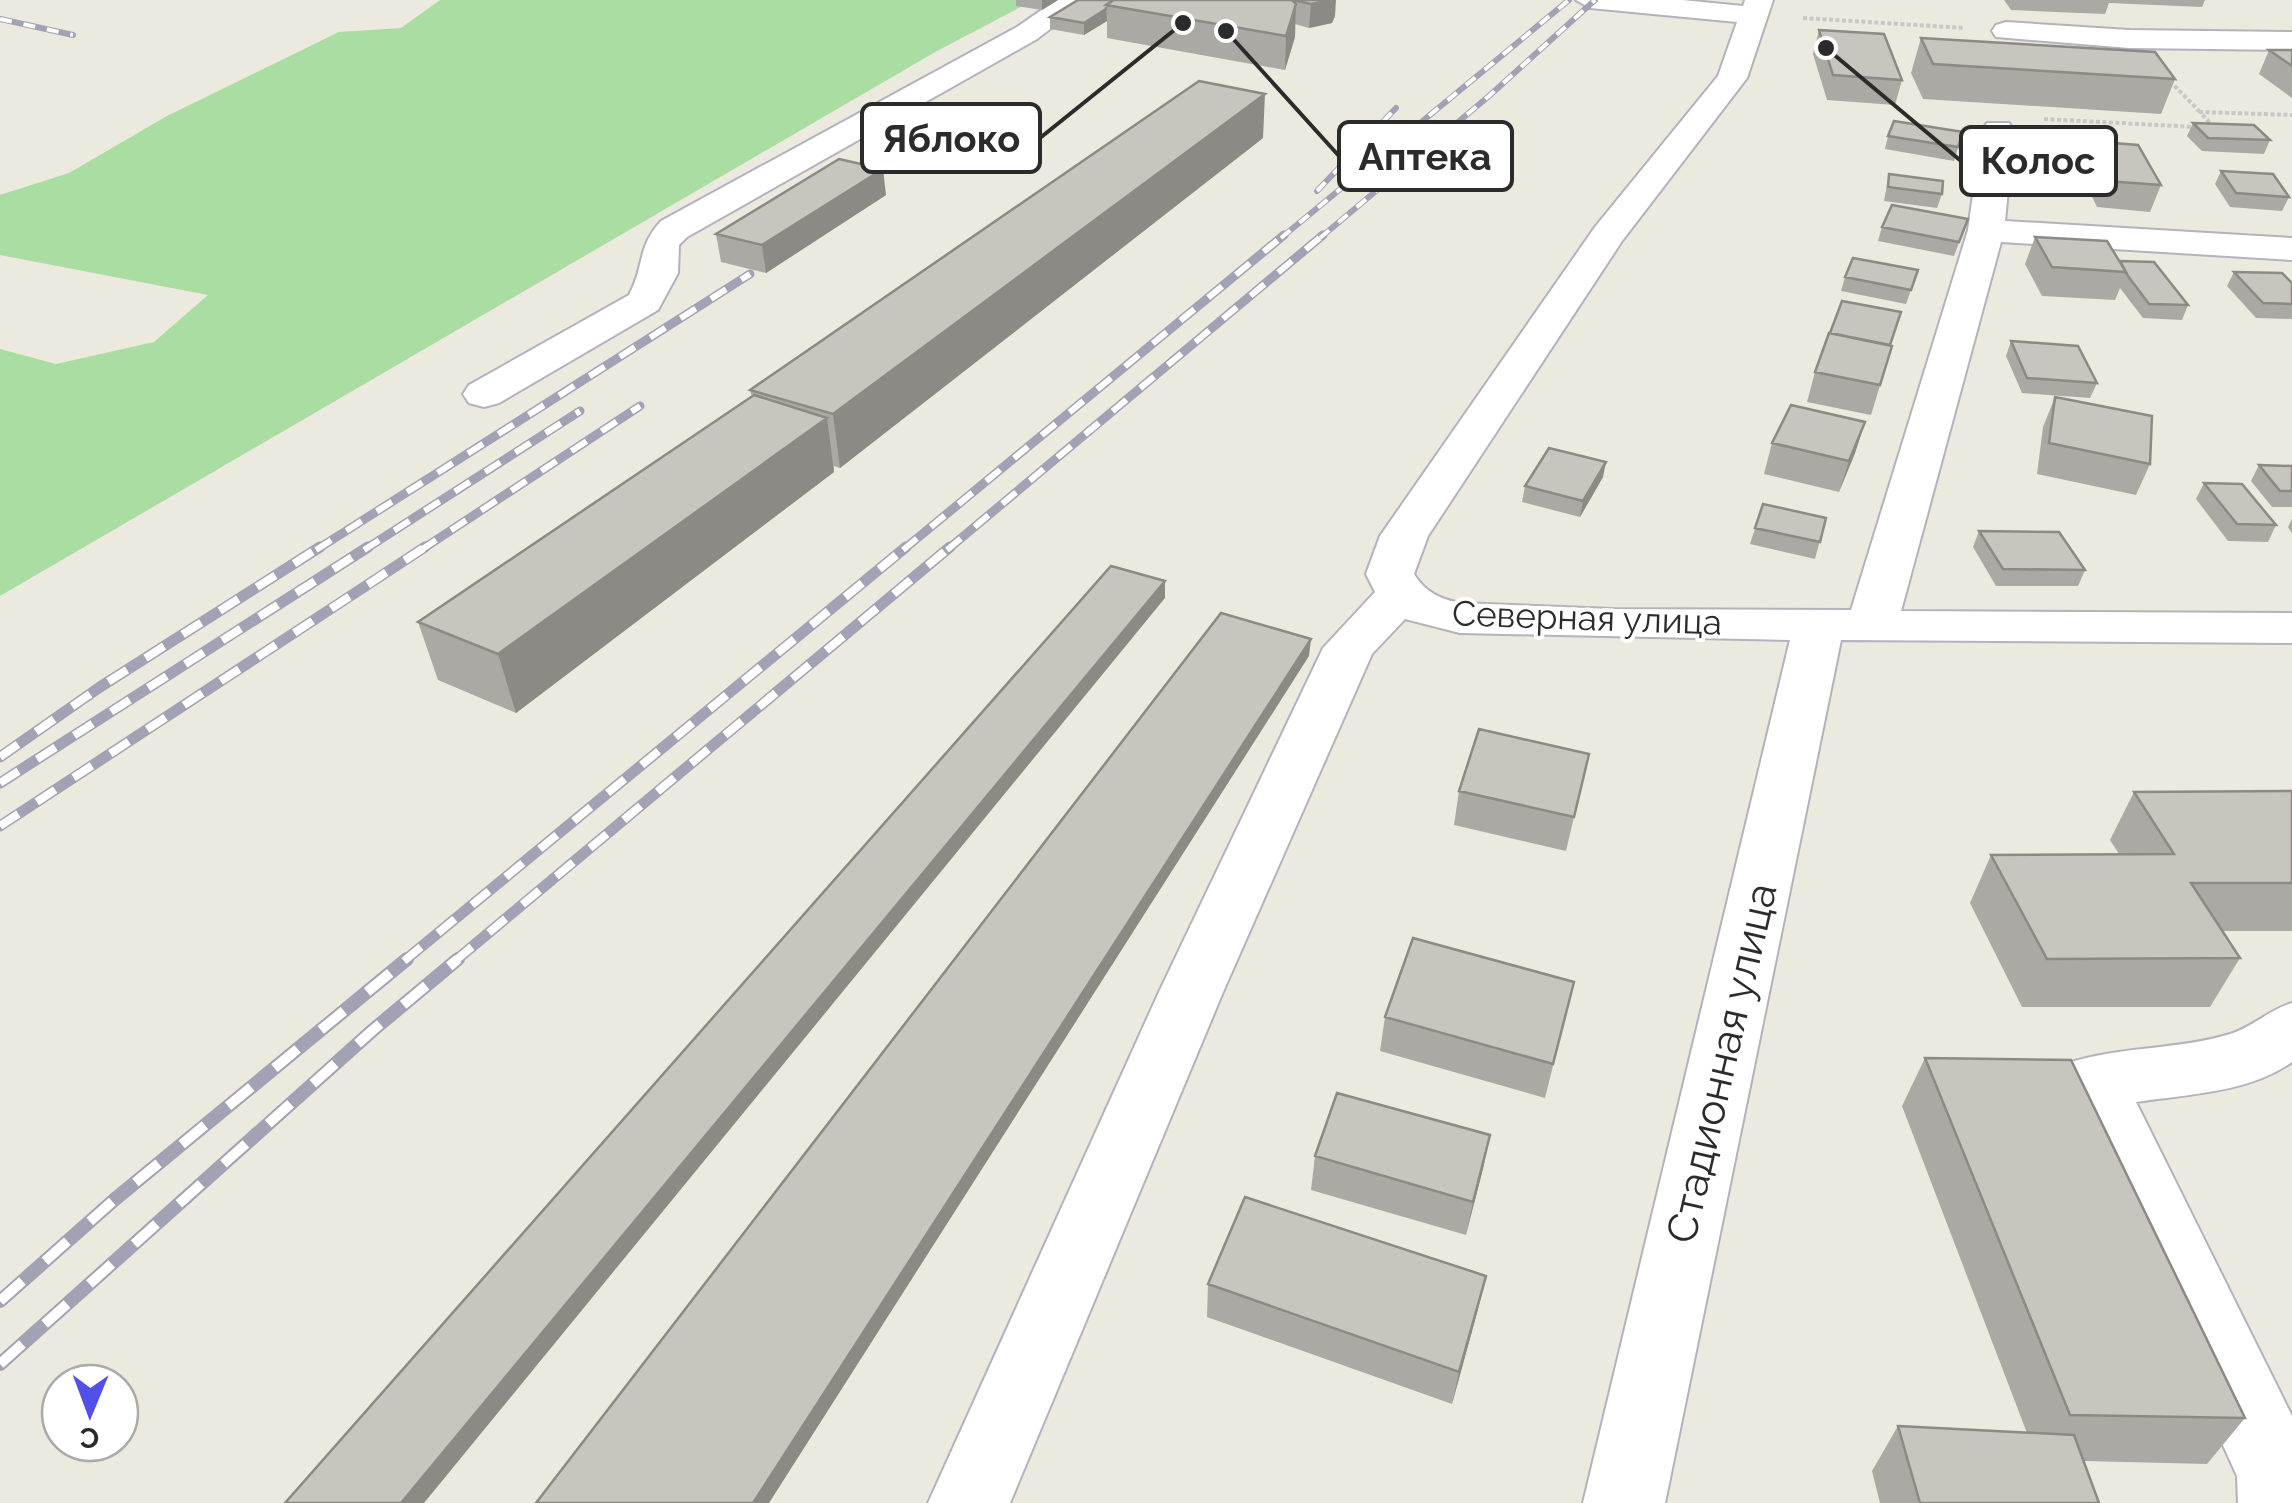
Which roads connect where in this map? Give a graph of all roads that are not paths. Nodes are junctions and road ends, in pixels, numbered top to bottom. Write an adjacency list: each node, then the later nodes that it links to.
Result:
1 (1074, 0): 9 (street)
2 (1590, 0): 3 (street)
3 (1757, 7): 10 (street, Северная улица)
4 (2006, 31): 5 (street)
5 (2292, 41)
6 (1998, 130): 7 (street, Стадионная улица)
7 (1986, 230): 8 (street); 11 (street, Стадионная улица)
8 (2292, 248)
9 (484, 394)
10 (1401, 594): 11 (street, Северная улица); 14 (street)
11 (1845, 624): 12 (street, Северная улица); 15 (street, Стадионная улица)
12 (2292, 628)
13 (2292, 1028): 16 (street)
14 (969, 1503)
15 (1624, 1503)
16 (2279, 1503)

